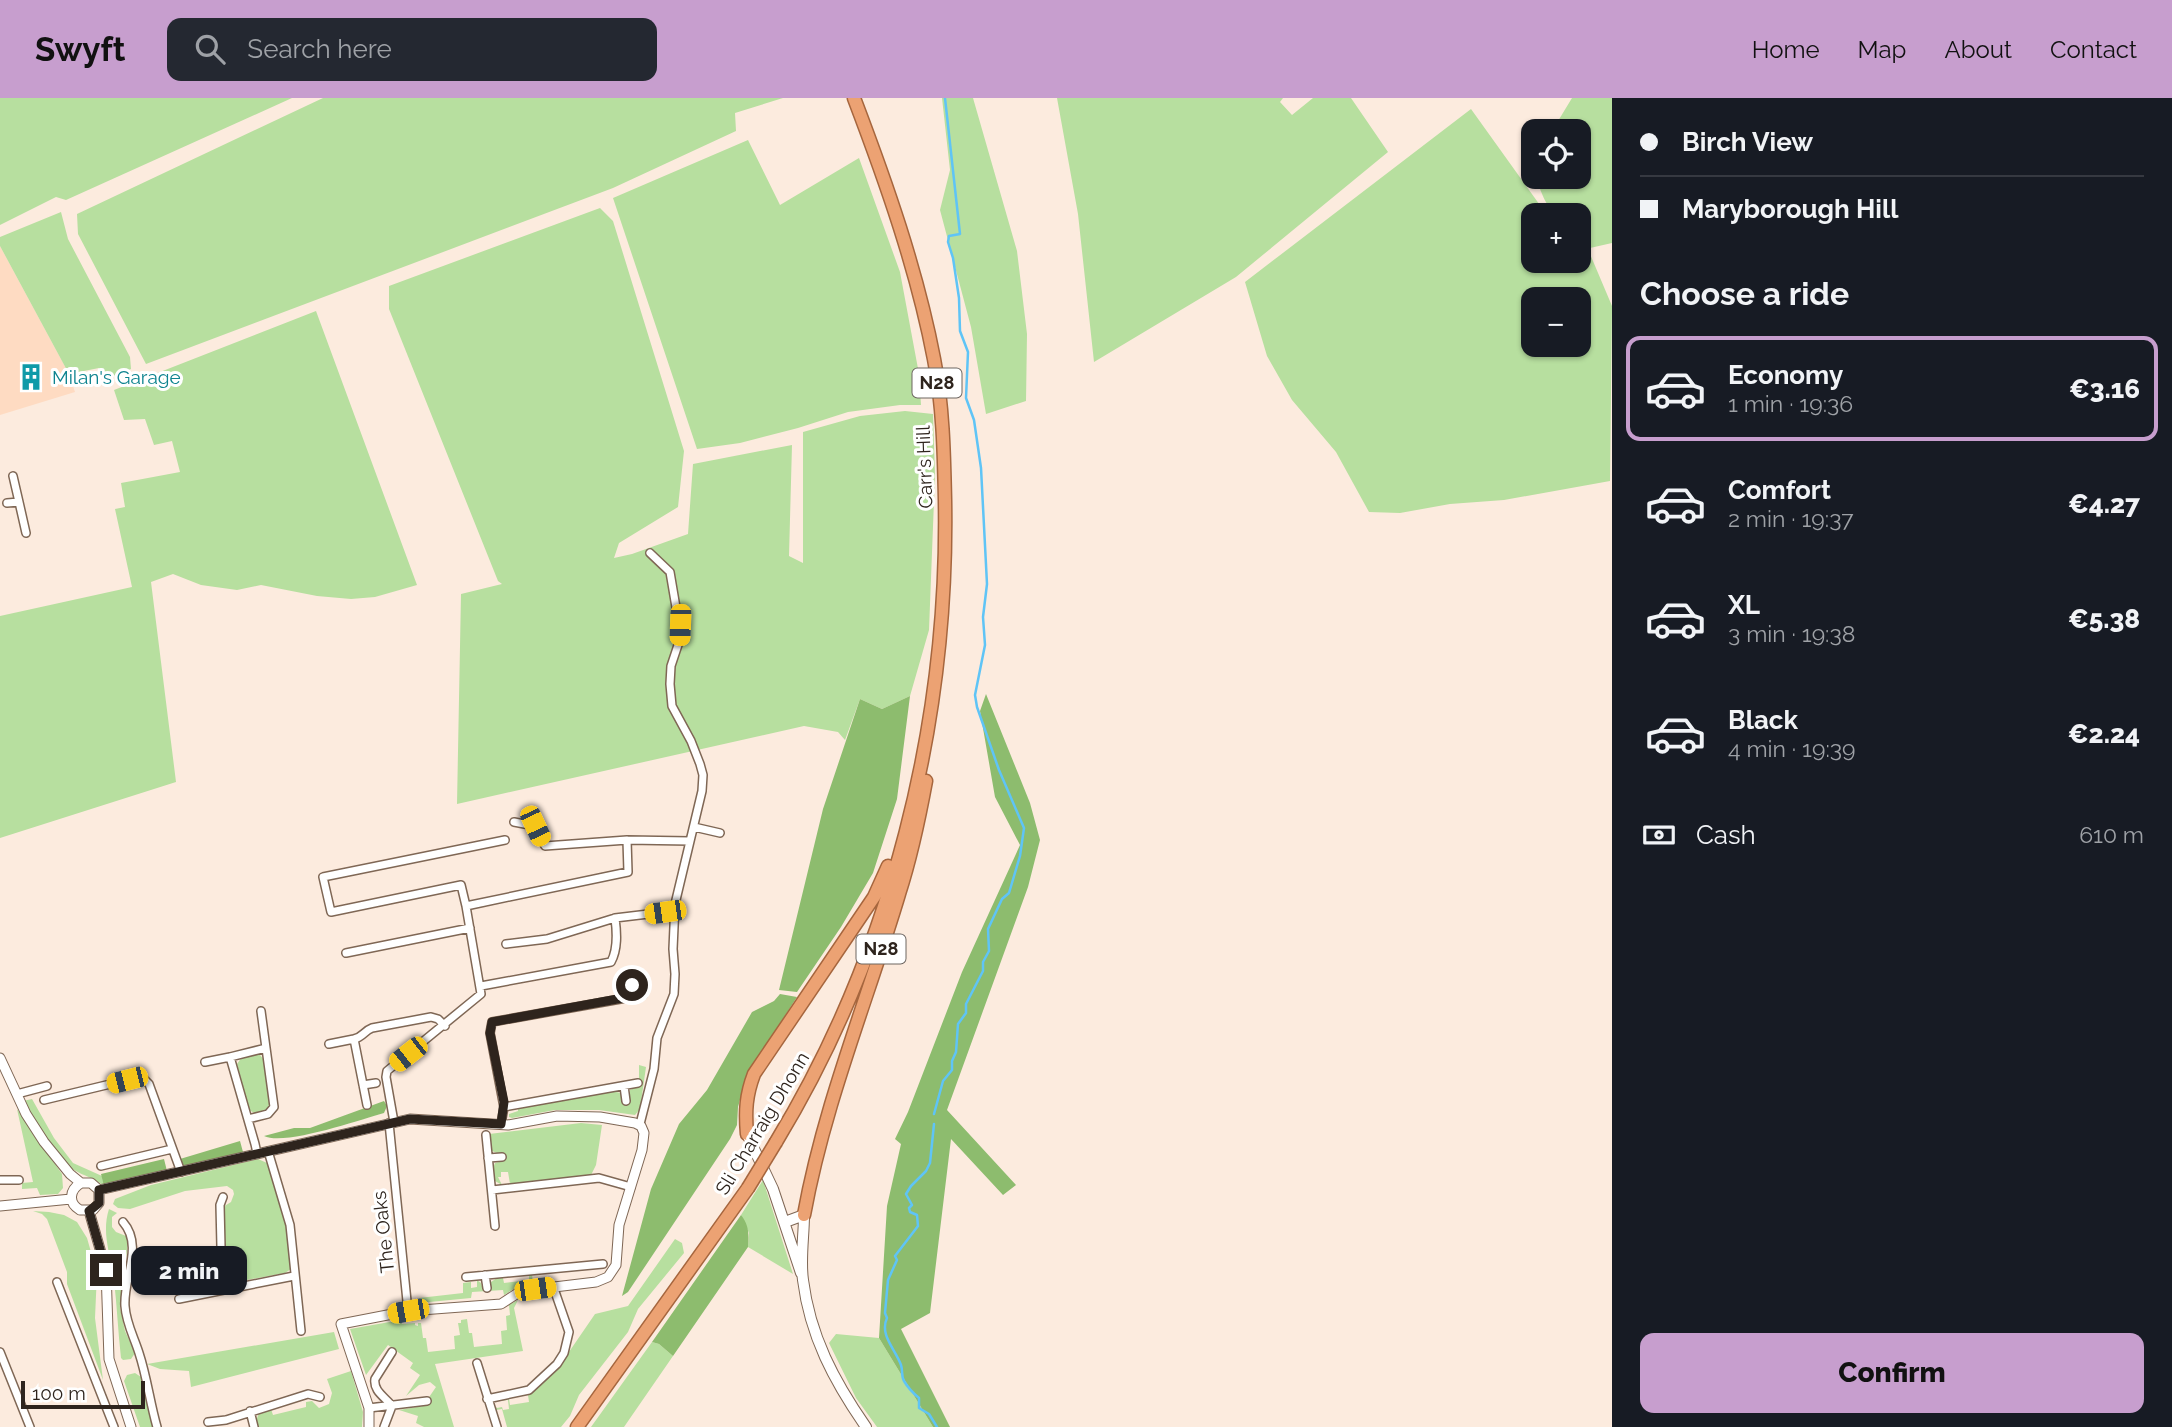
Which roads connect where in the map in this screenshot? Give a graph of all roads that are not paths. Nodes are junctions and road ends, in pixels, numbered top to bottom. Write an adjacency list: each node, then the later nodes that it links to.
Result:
1 (854, 98): 7 (highway, Carr's Hill / N28)
2 (13, 476): 3 (street)
3 (19, 502): 4 (street); 5 (street)
4 (7, 503)
5 (26, 533)
6 (650, 553): 9 (street)
7 (935, 680): 46 (highway, N28); 65 (highway, N28); 101 (highway, Sli Charraig Dhonn / N28, bridge)
8 (514, 822): 12 (street)
9 (694, 828): 10 (street); 13 (street)
10 (720, 833)
11 (505, 840): 15 (street)
12 (627, 840): 13 (street); 15 (street)
13 (690, 841): 14 (street)
14 (676, 904): 16 (street); 45 (street)
15 (466, 906): 17 (street)
16 (615, 918): 18 (street); 21 (street)
17 (470, 928): 19 (street); 21 (street)
18 (506, 944)
19 (346, 953)
20 (632, 985): 23 (street)
21 (481, 986): 25 (street)
22 (643, 995): 23 (street)
23 (634, 996): 41 (street)
24 (261, 1011): 28 (street)
25 (444, 1026): 26 (street); 43 (street, The Oaks)
26 (354, 1039): 27 (street); 34 (street)
27 (329, 1044)
28 (266, 1048): 29 (street); 42 (street)
29 (230, 1057): 31 (street); 42 (street)
30 (0, 1058): 37 (street)
31 (205, 1062)
32 (376, 1083): 34 (street)
33 (638, 1083): 36 (street)
34 (363, 1085): 40 (street)
35 (47, 1086): 37 (street)
36 (624, 1086): 39 (street); 41 (street)
37 (17, 1094): 57 (street)
38 (44, 1100): 48 (street)
39 (626, 1101)
40 (367, 1105)
41 (504, 1107): 44 (street)
42 (248, 1119): 50 (street)
43 (392, 1122): 44 (street); 49 (street); 81 (street, The Oaks)
44 (501, 1124): 45 (street)
45 (640, 1124): 58 (street)
46 (747, 1134): 67 (main road)
47 (485, 1135): 52 (street)
48 (172, 1149): 53 (street); 54 (street)
49 (268, 1151): 50 (street); 72 (street)
50 (257, 1153): 54 (street)
51 (502, 1157): 52 (street)
52 (488, 1158): 60 (street)
53 (101, 1166)
54 (181, 1171): 59 (street)
55 (0, 1180): 56 (street)
56 (19, 1180)
57 (81, 1183): 59 (street); 62 (street)
58 (631, 1187): 60 (street); 76 (street)
59 (99, 1190): 64 (street)
60 (492, 1190): 68 (street)
61 (223, 1197): 78 (street)
62 (71, 1199): 63 (street); 64 (street)
63 (0, 1206)
64 (89, 1211): 95 (street)
65 (804, 1215): 67 (main road); 73 (main road)
66 (123, 1222): 96 (street)
67 (785, 1222): 73 (main road)
68 (495, 1226)
69 (603, 1264): 70 (street)
70 (576, 1266): 71 (street); 76 (street)
71 (485, 1275): 74 (street); 79 (street)
72 (294, 1276): 78 (street); 82 (street)
73 (802, 1276): 102 (main road)
74 (466, 1277)
75 (57, 1282): 94 (street)
76 (578, 1285): 77 (street)
77 (553, 1286): 81 (street); 87 (street)
78 (222, 1289): 80 (street)
79 (487, 1289)
80 (179, 1299)
81 (408, 1311): 90 (street)
82 (301, 1331)
83 (0, 1352): 93 (street)
84 (392, 1352): 89 (street)
85 (477, 1363): 87 (street)
86 (320, 1397): 91 (street)
87 (487, 1399): 100 (street)
88 (427, 1401): 89 (street)
89 (392, 1406): 90 (street); 99 (street)
90 (369, 1408): 98 (street)
91 (250, 1411): 92 (street); 97 (street)
92 (208, 1422)
93 (30, 1427)
94 (114, 1427)
95 (131, 1427)
96 (157, 1427)
97 (254, 1427)
98 (369, 1427)
99 (384, 1427)
100 (496, 1427)
101 (577, 1427)
102 (866, 1427)

